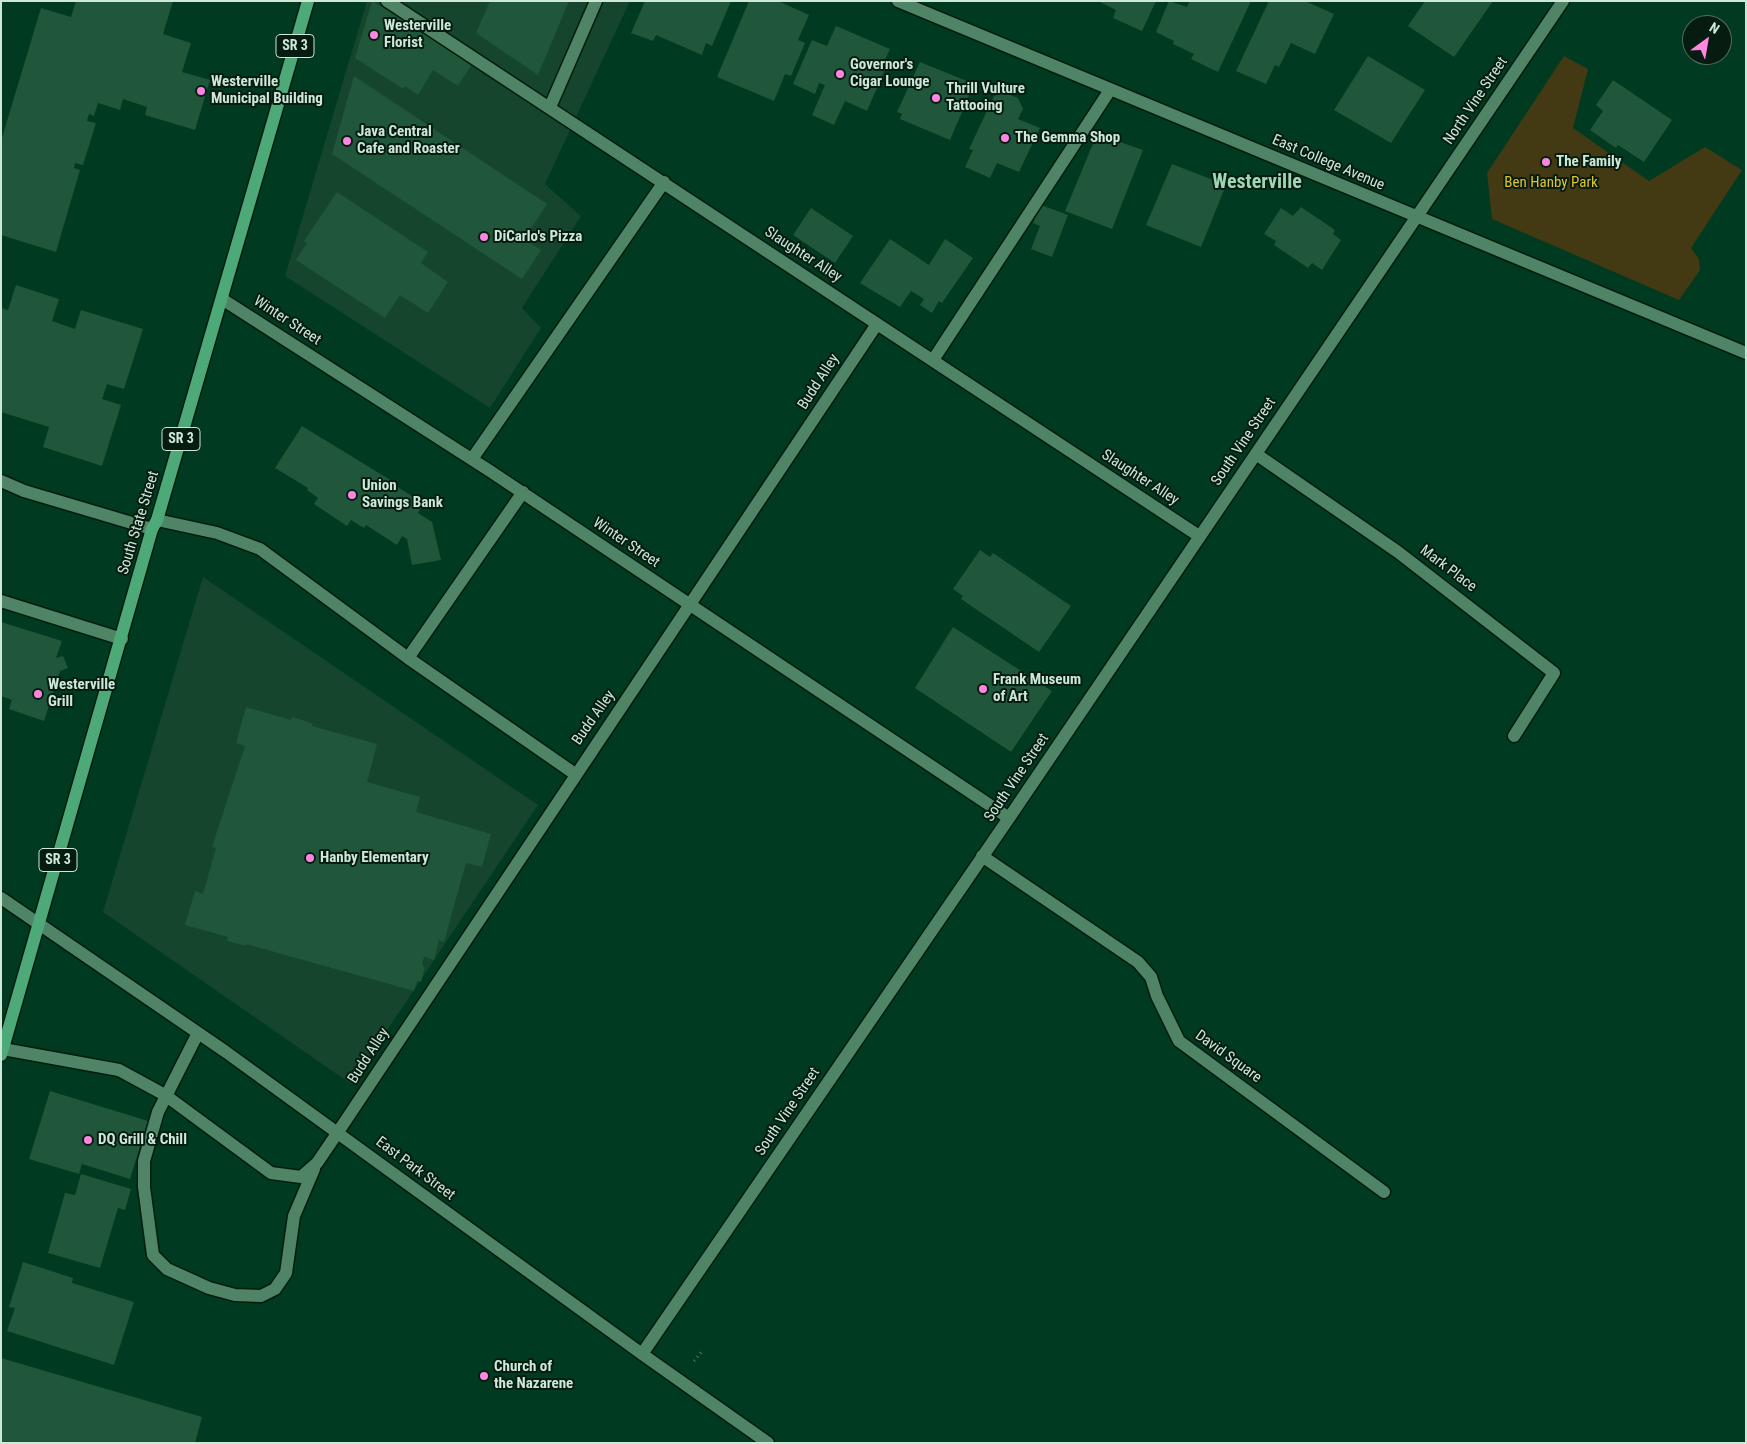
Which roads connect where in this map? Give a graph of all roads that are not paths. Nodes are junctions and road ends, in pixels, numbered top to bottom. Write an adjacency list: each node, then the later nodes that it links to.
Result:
1 (308, 1): 10 (main road, South State Street / SR 3)
2 (387, 1): 7 (street, Slaughter Alley)
3 (596, 1): 7 (street)
4 (898, 1): 6 (street, East College Avenue)
5 (1563, 1): 9 (street, North Vine Street)
6 (1110, 90): 9 (street, East College Avenue); 13 (street)
7 (550, 107): 8 (street, Slaughter Alley)
8 (664, 182): 11 (street, Slaughter Alley); 15 (street)
9 (1415, 217): 12 (street, East College Avenue); 14 (street, South Vine Street)
10 (222, 298): 15 (street, Winter Street); 18 (main road, South State Street / SR 3)
11 (877, 324): 13 (street, Slaughter Alley); 21 (street, Budd Alley)
12 (1746, 353)
13 (933, 360): 19 (street, Slaughter Alley)
14 (1256, 454): 19 (street, South Vine Street); 24 (street, Mark Place)
15 (472, 459): 17 (street, Winter Street)
16 (1, 481): 18 (street)
17 (523, 492): 21 (street, Winter Street); 23 (street)
18 (155, 525): 22 (main road, South State Street / SR 3); 23 (street)
19 (1199, 536): 26 (street, South Vine Street)
20 (1, 602): 22 (street)
21 (691, 606): 25 (street, Budd Alley); 26 (street, Winter Street)
22 (122, 639): 29 (main road, South State Street / SR 3)
23 (408, 658): 25 (street)
24 (1514, 736)
25 (575, 774): 33 (street, Budd Alley)
26 (1009, 818): 27 (street, South Vine Street)
27 (982, 856): 35 (street, David Square); 36 (street, South Vine Street)
28 (1, 898): 29 (street, East Park Street)
29 (39, 925): 30 (street, East Park Street); 31 (main road, South State Street / SR 3)
30 (198, 1033): 32 (street); 33 (street, East Park Street)
31 (2, 1052): 32 (street)
32 (165, 1095): 34 (street); 34 (street)
33 (338, 1132): 34 (street, Budd Alley); 36 (street, East Park Street)
34 (317, 1163)
35 (1384, 1192)
36 (642, 1354): 37 (street, East Park Street)
37 (768, 1443)

